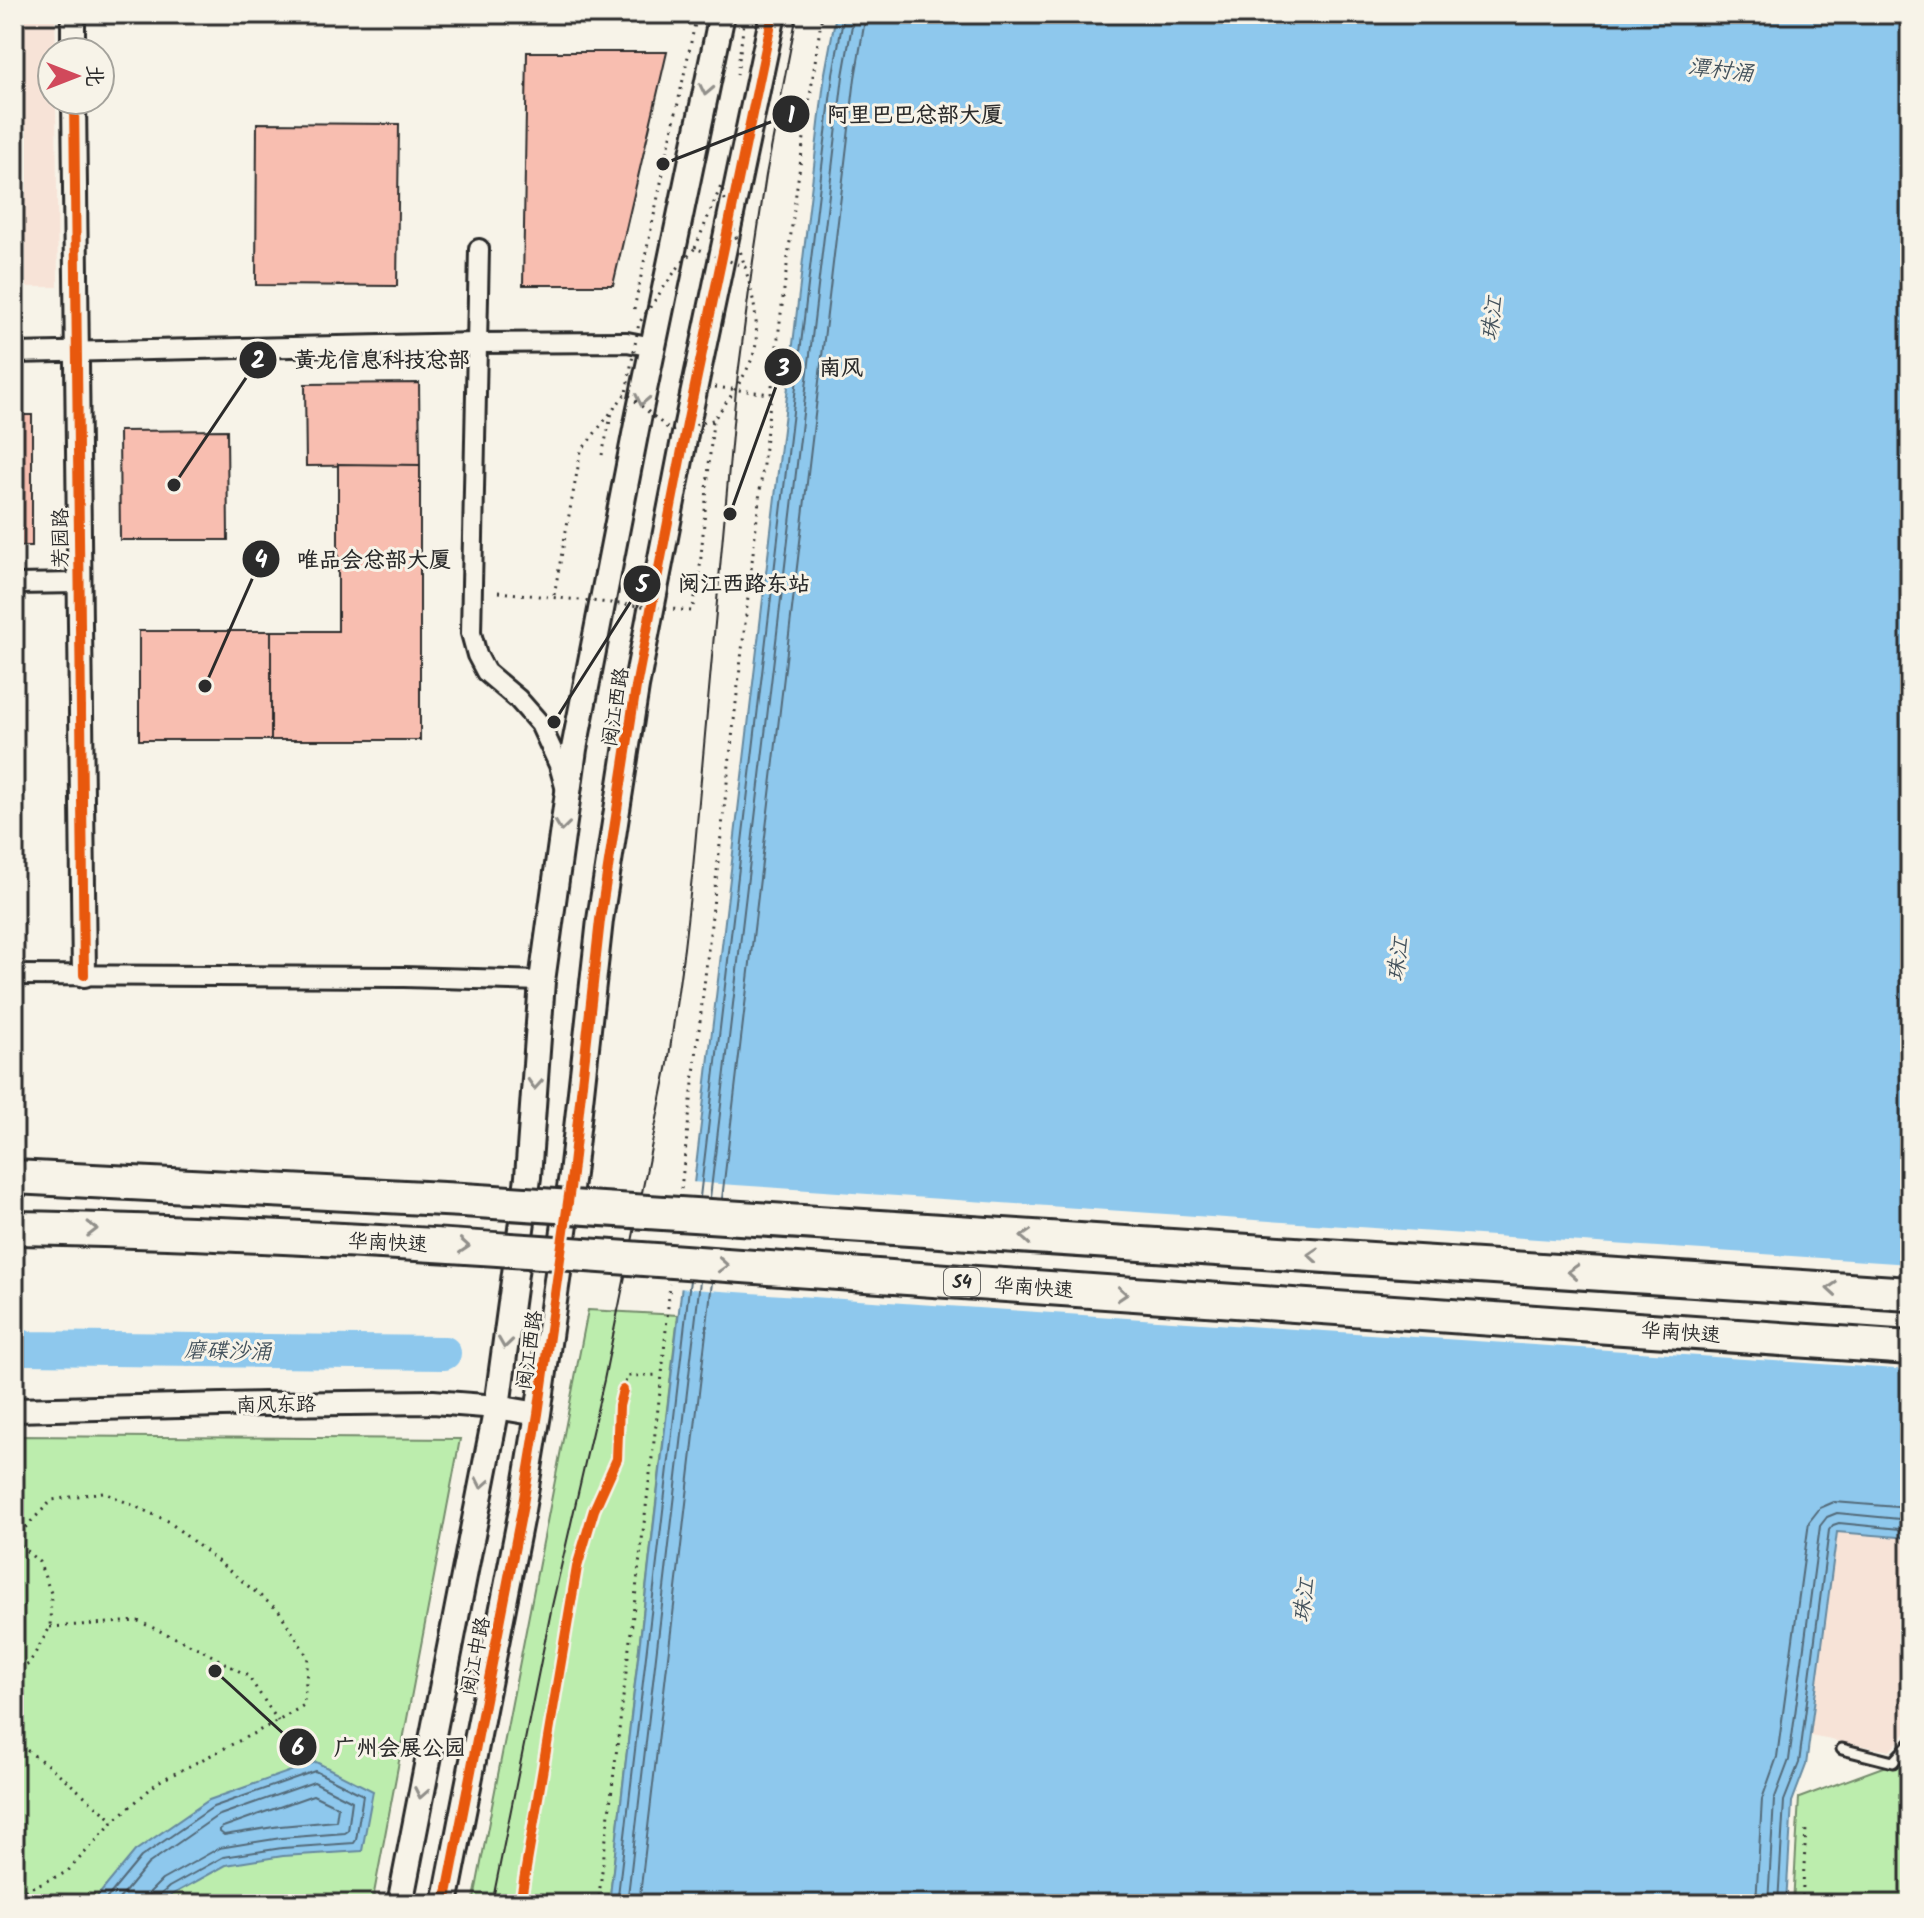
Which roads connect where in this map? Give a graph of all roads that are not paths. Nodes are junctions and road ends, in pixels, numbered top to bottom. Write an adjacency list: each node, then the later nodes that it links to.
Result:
1 (73, 14): 4 (street)
2 (722, 14): 8 (main road, 阅江西路, one-way to 8)
3 (773, 14): 23 (main road, 阅江西路)
4 (73, 36)
5 (74, 116): 10 (street, 芳园路)
6 (479, 249): 7 (street)
7 (476, 343): 8 (street); 10 (street); 13 (street)
8 (653, 347): 13 (main road, 阅江西路, one-way to 13)
9 (14, 353): 10 (street)
10 (77, 353): 11 (street, 芳园路)
11 (79, 583): 12 (street, 芳园路); 15 (street, 芳园路)
12 (14, 584)
13 (567, 793): 16 (main road, 阅江西路, one-way to 16)
14 (14, 975): 15 (street)
15 (84, 975): 16 (street)
16 (542, 981): 21 (main road, 阅江西路, one-way to 21)
17 (14, 1177): 19 (highway, one-way to 17, bridge)
18 (14, 1228): 20 (highway, 华南快速 / S4, one-way to 20, bridge)
19 (1910, 1294)
20 (1910, 1348)
21 (497, 1407): 22 (street, 南风东路); 23 (street, 南风东路); 26 (main road, 阅江中路, one-way to 26)
22 (14, 1410)
23 (538, 1414): 27 (main road, 阅江中路)
24 (1910, 1744): 25 (lane)
25 (1842, 1749)
26 (400, 1904)
27 (445, 1904)

